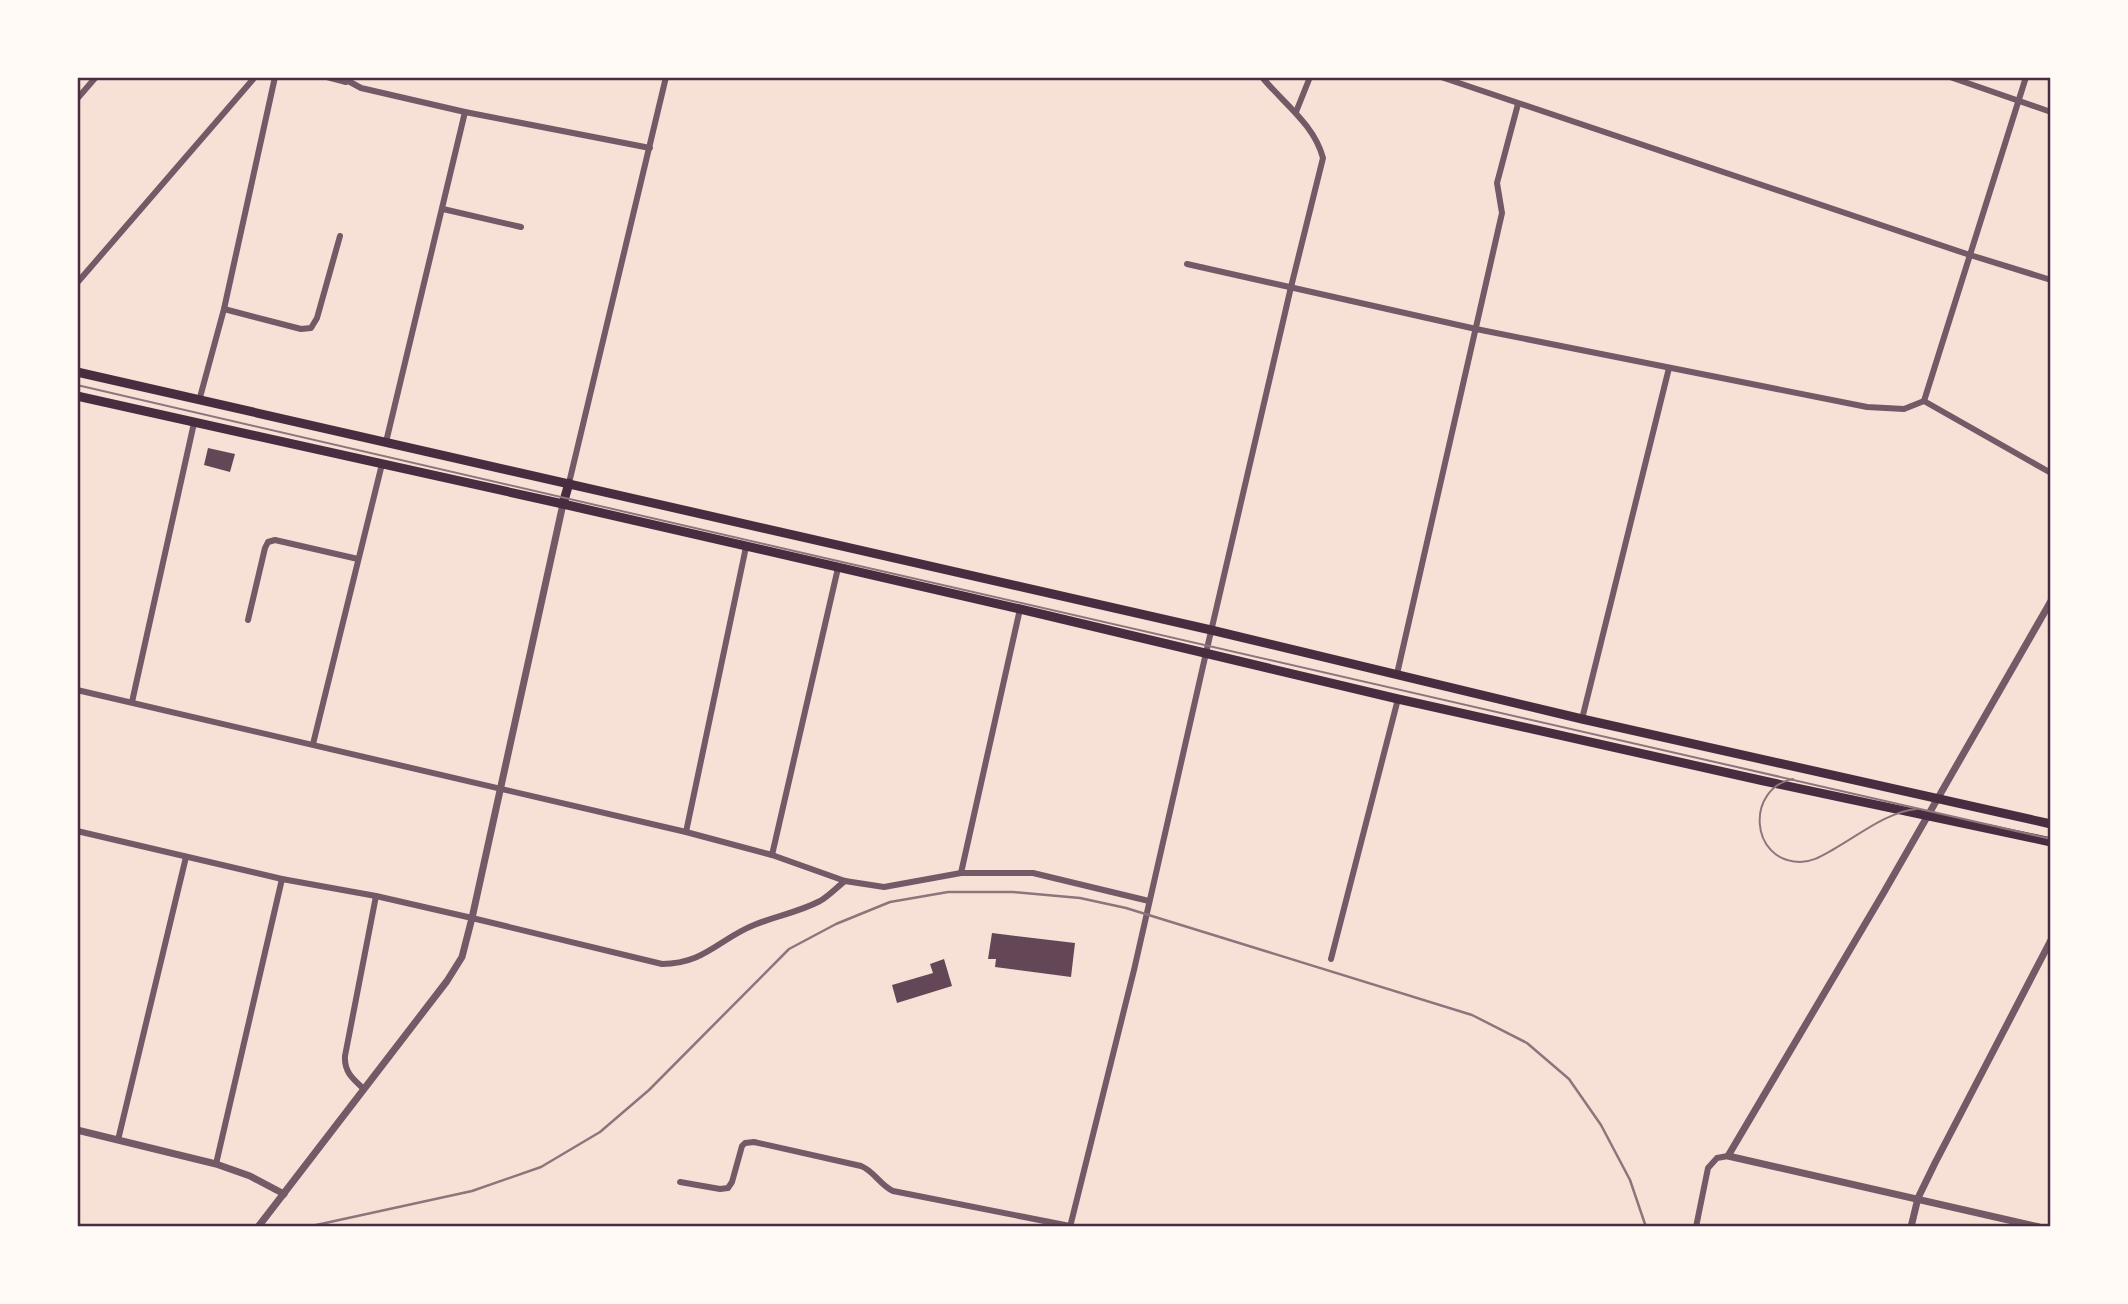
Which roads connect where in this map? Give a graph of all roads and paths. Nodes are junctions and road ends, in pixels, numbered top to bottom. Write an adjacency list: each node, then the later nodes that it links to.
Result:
1 (96, 77): 13 (street)
2 (255, 77): 26 (street)
3 (275, 77): 28 (street)
4 (327, 77): 12 (street)
5 (341, 77): 12 (street)
6 (666, 77): 19 (street)
7 (1262, 77): 17 (street)
8 (1311, 77): 17 (street)
9 (1441, 77): 15 (street)
10 (1950, 77): 14 (street)
11 (2026, 77): 14 (street)
12 (351, 84): 16 (street)
13 (77, 99)
14 (2018, 100): 18 (street); 23 (street)
15 (1518, 104): 23 (street); 29 (street)
16 (465, 112): 19 (street); 20 (street)
17 (1296, 112): 27 (street)
18 (2051, 112)
19 (650, 148): 39 (street)
20 (443, 209): 21 (street); 36 (street)
21 (521, 227)
22 (340, 236): 28 (street)
23 (1970, 255): 25 (street); 34 (street)
24 (1187, 264): 27 (street)
25 (2051, 280)
26 (77, 284)
27 (1291, 287): 29 (street); 47 (street)
28 (223, 309): 33 (street)
29 (1476, 329): 30 (street); 49 (street)
30 (1668, 368): 34 (street); 53 (street)
31 (77, 372): 33 (main road)
32 (77, 396): 35 (main road)
33 (199, 401): 36 (main road)
34 (1924, 401): 38 (street)
35 (194, 423): 37 (main road); 52 (street)
36 (386, 442): 39 (main road)
37 (382, 464): 40 (main road); 42 (street)
38 (2051, 473)
39 (569, 483): 40 (main road); 47 (main road)
40 (563, 504): 41 (main road); 55 (street)
41 (746, 547): 43 (main road); 60 (street)
42 (358, 559): 46 (street); 54 (street)
43 (838, 568): 45 (main road); 62 (street)
44 (2051, 601): 56 (street)
45 (1020, 609): 48 (main road); 64 (street)
46 (248, 620)
47 (1211, 630): 48 (street); 49 (main road)
48 (1206, 653): 51 (main road); 68 (street)
49 (1397, 674): 53 (main road)
50 (77, 690): 52 (street)
51 (1398, 699): 57 (main road); 71 (street)
52 (132, 702): 54 (street)
53 (1582, 719): 56 (main road)
54 (313, 744): 55 (street)
55 (501, 788): 60 (street); 69 (street)
56 (1938, 799): 57 (street); 58 (main road)
57 (1928, 817): 61 (main road); 75 (street)
58 (2051, 824)
59 (77, 831): 63 (street)
60 (686, 832): 62 (street)
61 (2051, 842)
62 (772, 855): 66 (street)
63 (186, 857): 65 (street); 74 (street)
64 (961, 873): 66 (street); 68 (street)
65 (282, 879): 67 (street); 76 (street)
66 (845, 881): 69 (street)
67 (376, 896): 69 (street); 72 (street)
68 (1149, 901): 80 (street)
69 (472, 918): 72 (street)
70 (2051, 940): 79 (street)
71 (1331, 959)
72 (365, 1089): 78 (street)
73 (77, 1130): 74 (street)
74 (118, 1140): 76 (street)
75 (1728, 1156): 79 (street); 82 (street)
76 (216, 1164): 78 (street)
77 (680, 1182): 80 (street)
78 (284, 1195): 81 (street)
79 (1918, 1198): 83 (street); 84 (street)
80 (1070, 1226)
81 (258, 1227)
82 (1696, 1227)
83 (1911, 1227)
84 (2039, 1227)

